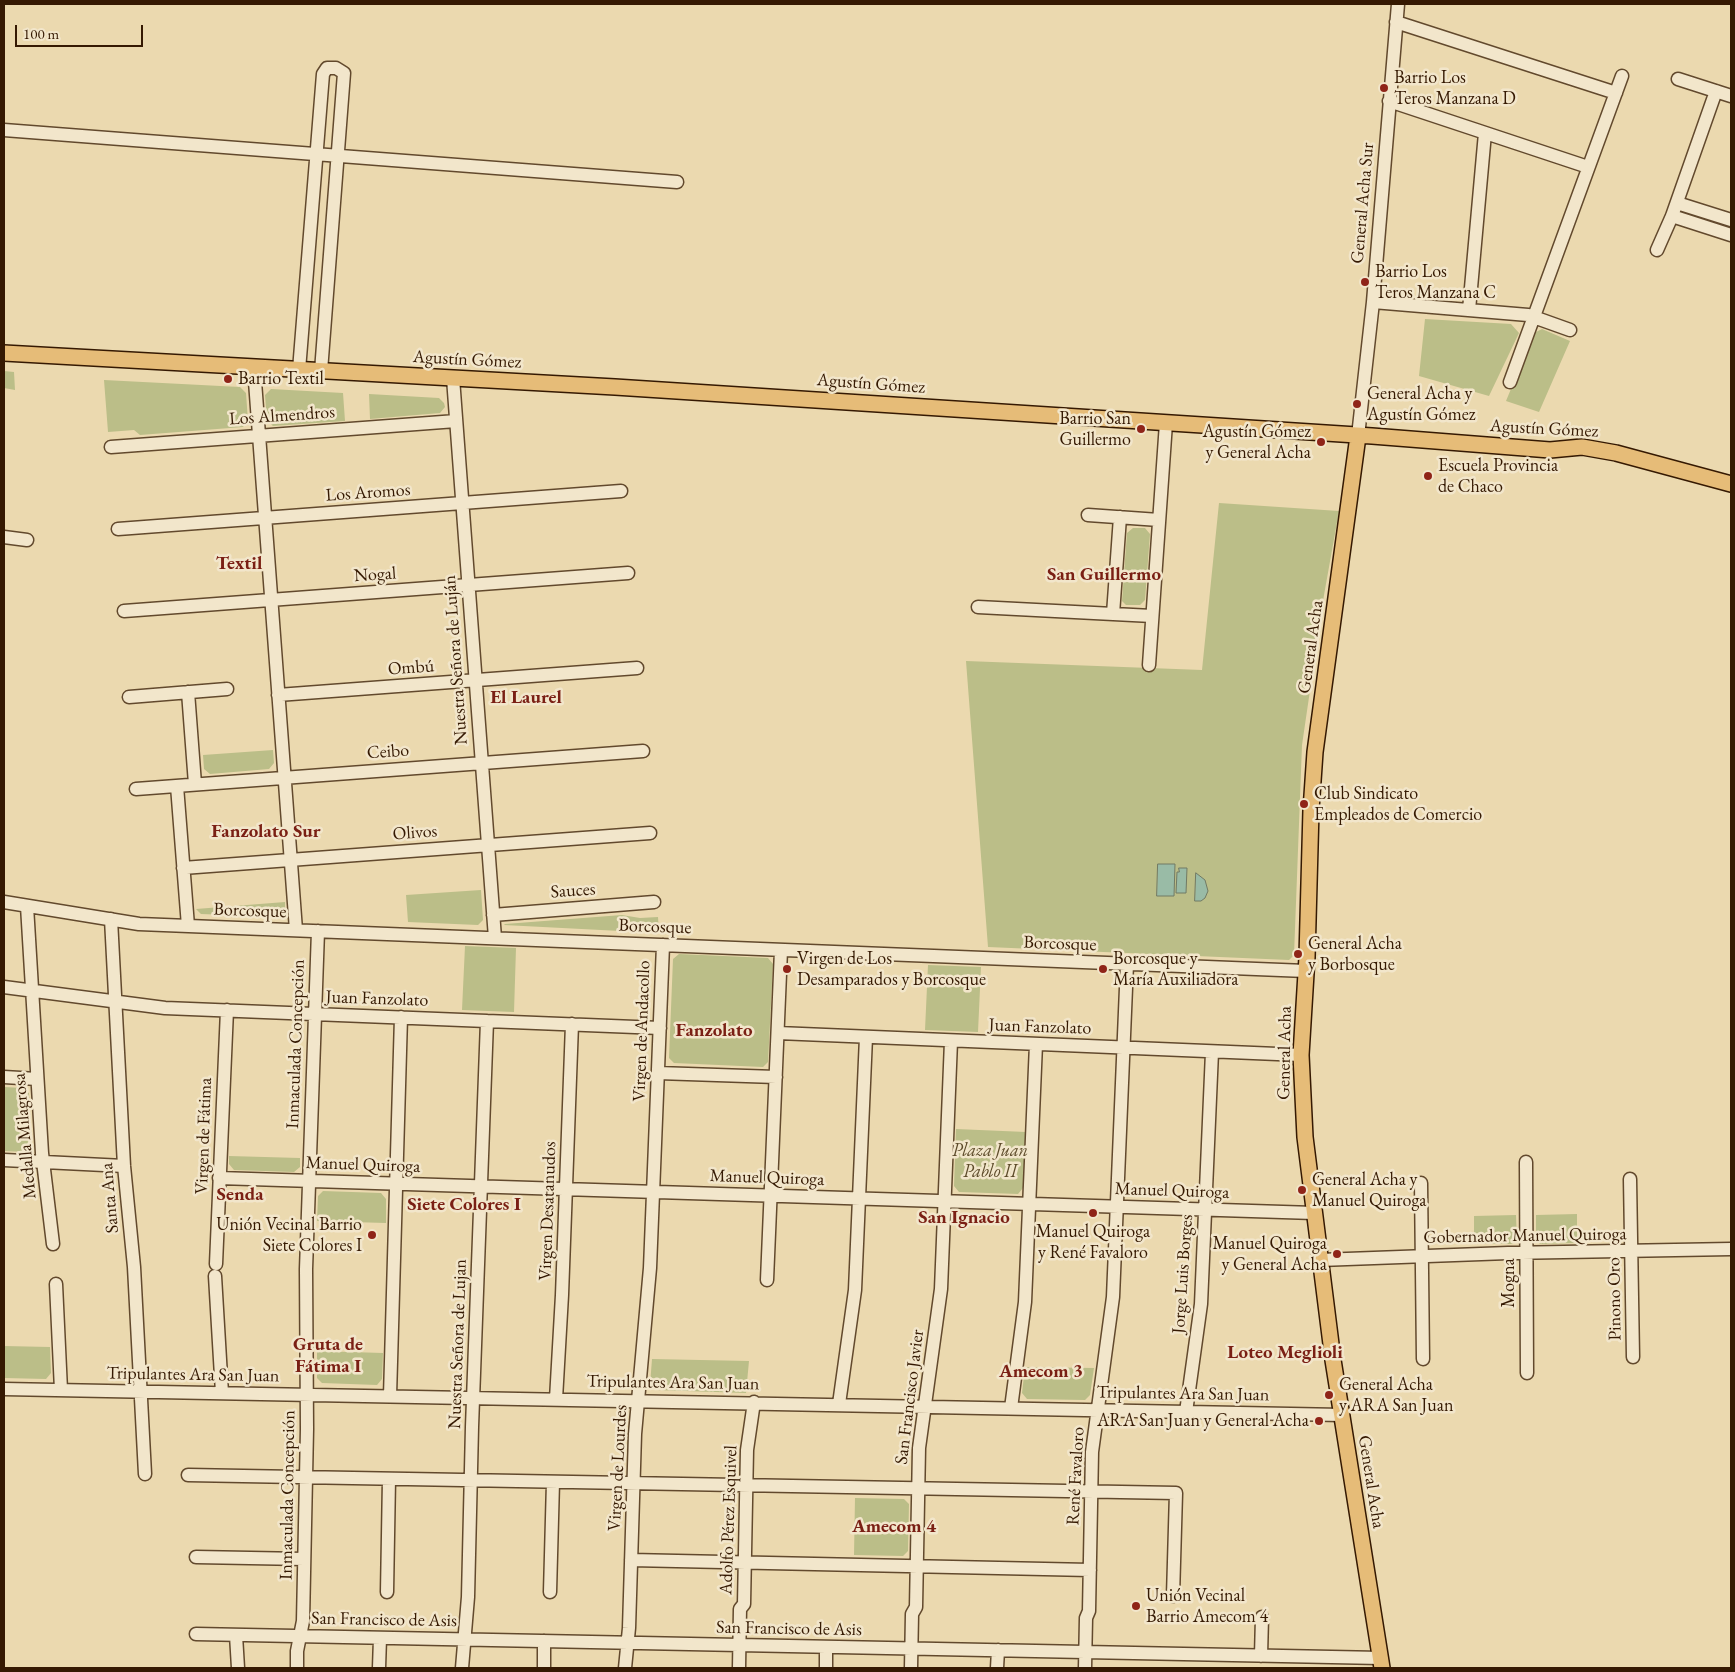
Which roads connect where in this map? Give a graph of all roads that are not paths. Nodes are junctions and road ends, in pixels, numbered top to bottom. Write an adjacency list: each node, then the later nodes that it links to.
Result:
1 (1398, 4): 2 (street, General Acha Sur)
2 (1396, 22): 6 (street); 8 (street, General Acha Sur)
3 (1622, 76): 6 (street)
4 (1678, 79): 5 (street)
5 (1716, 91): 7 (street); 15 (street)
6 (1616, 93): 13 (street)
7 (1731, 96)
8 (1389, 101): 10 (street); 20 (street, General Acha Sur)
9 (4, 130): 11 (street)
10 (1485, 133): 13 (street); 21 (street)
11 (316, 154): 12 (street); 12 (street); 26 (street)
12 (337, 156): 14 (street); 27 (street)
13 (1588, 167): 22 (street)
14 (677, 182)
15 (1677, 203): 16 (street); 17 (street)
16 (1672, 216): 18 (street); 19 (street)
17 (1731, 220)
18 (1731, 235)
19 (1658, 250)
20 (1373, 302): 21 (street); 33 (street, General Acha Sur)
21 (1469, 310): 22 (street)
22 (1535, 317): 23 (street); 29 (street)
23 (1570, 330)
24 (4, 353): 25 (main road, Agustín Gómez)
25 (254, 368): 26 (main road, Agustín Gómez); 32 (street)
26 (299, 370): 27 (main road, Agustín Gómez)
27 (321, 372): 28 (main road, Agustín Gómez)
28 (453, 378): 30 (street, Nuestra Señora de Luján); 31 (main road, Agustín Gómez)
29 (1510, 382)
30 (456, 421): 32 (street, Los Almendros); 37 (street, Nuestra Señora de Luján)
31 (1166, 423): 33 (main road, Agustín Gómez); 41 (street)
32 (259, 436): 34 (street, Los Almendros); 40 (street)
33 (1358, 436): 35 (main road, Agustín Gómez); 81 (main road, General Acha)
34 (111, 447)
35 (1731, 484)
36 (620, 491): 37 (street, Los Aromos)
37 (462, 503): 40 (street, Los Aromos); 46 (street, Nuestra Señora de Luján)
38 (1088, 515): 39 (street)
39 (1120, 517): 41 (street); 50 (street)
40 (265, 518): 42 (street, Los Aromos); 47 (street)
41 (1160, 520): 51 (street)
42 (118, 529)
43 (4, 537): 44 (street)
44 (27, 540)
45 (628, 573): 46 (street, Nogal)
46 (468, 585): 47 (street, Nogal); 54 (street, Nuestra Señora de Luján)
47 (271, 600): 49 (street, Nogal); 57 (street)
48 (978, 607): 50 (street)
49 (124, 611)
50 (1113, 614): 51 (street)
51 (1152, 616): 52 (street)
52 (1149, 665)
53 (636, 668): 54 (street, Ombú)
54 (476, 680): 57 (street, Ombú); 60 (street, Nuestra Señora de Luján)
55 (228, 689): 56 (street)
56 (188, 692): 58 (street); 62 (street)
57 (278, 695): 61 (street)
58 (129, 697)
59 (643, 751): 60 (street, Ceibo)
60 (482, 763): 61 (street, Ceibo); 66 (street, Nuestra Señora de Luján)
61 (285, 778): 62 (street, Ceibo); 67 (street)
62 (196, 784): 63 (street, Ceibo)
63 (177, 786): 64 (street, Ceibo); 68 (street)
64 (136, 789)
65 (650, 833): 66 (street, Olivos)
66 (488, 845): 67 (street, Olivos); 72 (street, Nuestra Señora de Luján)
67 (291, 860): 68 (street, Olivos); 75 (street)
68 (183, 868): 74 (street)
69 (4, 902): 71 (street, Borcosque)
70 (654, 902): 72 (street, Sauces)
71 (27, 906): 73 (street, Borcosque); 83 (street, Medalla Milagrosa)
72 (493, 915): 77 (street, Nuestra Señora de Luján)
73 (111, 919): 74 (street, Borcosque); 84 (street, Santa Ana)
74 (188, 926): 75 (street, Borcosque)
75 (296, 930): 76 (street, Borcosque)
76 (318, 931): 77 (street, Borcosque); 86 (street, Inmaculada Concepción)
77 (495, 938): 78 (street, Borcosque)
78 (663, 945): 79 (street, Borcosque); 90 (street, Virgen de Andacollo)
79 (781, 950): 80 (street, Borcosque); 91 (street)
80 (1127, 964): 81 (street, Borcosque); 95 (street, René Favaloro)
81 (1306, 971): 97 (main road, General Acha)
82 (4, 987): 83 (street, Juan Fanzolato)
83 (32, 991): 84 (street, Juan Fanzolato); 101 (street, Medalla Milagrosa)
84 (115, 1001): 85 (street, Juan Fanzolato); 106 (street, Santa Ana)
85 (226, 1010): 86 (street, Juan Fanzolato); 107 (street, Virgen de Fátima)
86 (315, 1014): 87 (street, Juan Fanzolato); 109 (street, Inmaculada Concepción)
87 (401, 1017): 88 (street, Juan Fanzolato); 111 (street)
88 (487, 1021): 89 (street, Juan Fanzolato); 112 (street, Nuestra Señora de Lujan)
89 (572, 1024): 90 (street, Juan Fanzolato); 113 (street, Virgen Desatanudos)
90 (660, 1028): 98 (street, Virgen de Andacollo)
91 (778, 1033): 92 (street, Juan Fanzolato); 100 (street)
92 (866, 1037): 93 (street, Juan Fanzolato); 116 (street)
93 (951, 1040): 94 (street, Juan Fanzolato); 117 (street, San Francisco Javier)
94 (1036, 1044): 95 (street, Juan Fanzolato); 118 (street)
95 (1124, 1048): 96 (street, Juan Fanzolato); 119 (street, René Favaloro)
96 (1212, 1052): 97 (street, Juan Fanzolato); 120 (street, Jorge Luis Borges)
97 (1301, 1055): 121 (main road, General Acha)
98 (658, 1072): 100 (street); 102 (street, Virgen de Andacollo)
99 (4, 1077): 101 (street)
100 (776, 1077): 115 (street)
101 (37, 1079): 104 (street, Medalla Milagrosa)
102 (656, 1119): 114 (street, Virgen de Lourdes)
103 (4, 1160): 104 (street)
104 (43, 1162): 106 (street); 122 (street, Medalla Milagrosa)
105 (1526, 1162): 125 (street, Mogna)
106 (124, 1166): 135 (street, Santa Ana)
107 (220, 1178): 109 (street, Manuel Quiroga); 136 (street, Virgen de Fátima)
108 (1630, 1180): 124 (street, Pinono Oro)
109 (309, 1181): 111 (street, Manuel Quiroga); 137 (street, Inmaculada Concepción)
110 (1421, 1183): 126 (street)
111 (396, 1184): 112 (street, Manuel Quiroga); 138 (street)
112 (482, 1187): 113 (street, Manuel Quiroga); 139 (street, Nuestra Señora de Lujan)
113 (566, 1189): 114 (street, Manuel Quiroga); 140 (street, Virgen Desatanudos)
114 (653, 1192): 115 (street, Manuel Quiroga); 141 (street, Virgen de Lourdes)
115 (771, 1196): 116 (street, Manuel Quiroga); 128 (street)
116 (858, 1199): 117 (street, Manuel Quiroga); 143 (street)
117 (944, 1201): 118 (street, Manuel Quiroga); 144 (street, San Francisco Javier)
118 (1030, 1204): 119 (street, Manuel Quiroga); 145 (street)
119 (1117, 1207): 120 (street, Manuel Quiroga); 146 (street, René Favaloro)
120 (1205, 1210): 121 (street, Manuel Quiroga); 147 (street, Jorge Luis Borges)
121 (1314, 1213): 127 (main road, General Acha)
122 (53, 1244)
123 (1731, 1249): 124 (street, Gobernador Manuel Quiroga)
124 (1631, 1251): 125 (street, Gobernador Manuel Quiroga); 130 (street, Pinono Oro)
125 (1526, 1253): 126 (street, Gobernador Manuel Quiroga); 132 (street, Mogna)
126 (1422, 1256): 127 (street, Gobernador Manuel Quiroga); 131 (street)
127 (1320, 1260): 148 (main road, General Acha)
128 (767, 1280)
129 (56, 1284): 134 (street)
130 (1633, 1357)
131 (1423, 1359)
132 (1527, 1373)
133 (4, 1389): 134 (street, Tripulantes Ara San Juan)
134 (60, 1390): 135 (street, Tripulantes Ara San Juan)
135 (141, 1391): 136 (street, Tripulantes Ara San Juan); 149 (street, Santa Ana)
136 (222, 1393): 137 (street, Tripulantes Ara San Juan)
137 (307, 1394): 138 (street, Tripulantes Ara San Juan); 151 (street, Inmaculada Concepción)
138 (390, 1396): 139 (street, Tripulantes Ara San Juan)
139 (473, 1397): 140 (street, Tripulantes Ara San Juan); 153 (street, Nuestra Señora de Lujan)
140 (556, 1399): 141 (street, Tripulantes Ara San Juan)
141 (638, 1400): 142 (street, Tripulantes Ara San Juan); 155 (street, Virgen de Lourdes)
142 (754, 1402): 143 (street, Tripulantes Ara San Juan); 156 (street, Adolfo Pérez Esquivel)
143 (839, 1404): 144 (street, Tripulantes Ara San Juan)
144 (925, 1406): 145 (street, Tripulantes Ara San Juan); 157 (street, San Francisco Javier)
145 (1011, 1408): 146 (street, Tripulantes Ara San Juan)
146 (1098, 1410): 147 (street, Tripulantes Ara San Juan); 158 (street, René Favaloro)
147 (1186, 1412): 148 (street, Tripulantes Ara San Juan)
148 (1342, 1415): 183 (main road, General Acha)
149 (145, 1474)
150 (188, 1475): 151 (street)
151 (306, 1477): 152 (street); 160 (street, Inmaculada Concepción)
152 (389, 1479): 153 (street); 165 (street)
153 (471, 1480): 154 (street); 173 (street, Nuestra Señora de Lujan)
154 (553, 1482): 155 (street); 166 (street)
155 (634, 1483): 156 (street); 161 (street, Virgen de Lourdes)
156 (747, 1486): 157 (street); 162 (street, Adolfo Pérez Esquivel)
157 (918, 1488): 158 (street); 163 (street, San Francisco Javier)
158 (1092, 1492): 164 (street, René Favaloro); 167 (street)
159 (196, 1557): 160 (street)
160 (304, 1559): 171 (street, Inmaculada Concepción)
161 (632, 1560): 162 (street); 175 (street, Virgen de Lourdes)
162 (745, 1562): 163 (street); 176 (street, Adolfo Pérez Esquivel)
163 (917, 1566): 164 (street); 178 (street, San Francisco Javier)
164 (1090, 1570): 180 (street, René Favaloro)
165 (386, 1592)
166 (550, 1592)
167 (1173, 1596)
168 (1262, 1617): 181 (street)
169 (196, 1634): 170 (street, San Francisco de Asis)
170 (236, 1635): 171 (street, San Francisco de Asis); 184 (street)
171 (300, 1636): 172 (street, San Francisco de Asis); 185 (street, Inmaculada Concepción)
172 (380, 1638): 173 (street, San Francisco de Asis); 186 (street)
173 (465, 1639): 174 (street, San Francisco de Asis); 187 (street, Nuestra Señora de Lujan)
174 (544, 1641): 175 (street, San Francisco de Asis); 188 (street)
175 (627, 1643): 176 (street, San Francisco de Asis); 189 (street, Virgen de Lourdes)
176 (740, 1645): 177 (street, San Francisco de Asis); 190 (street, Adolfo Pérez Esquivel)
177 (826, 1647): 178 (street, San Francisco de Asis); 191 (street)
178 (911, 1648): 179 (street, San Francisco de Asis); 192 (street, San Francisco Javier)
179 (998, 1650): 180 (street, San Francisco de Asis); 193 (street)
180 (1085, 1652): 181 (street, San Francisco de Asis); 194 (street, René Favaloro)
181 (1261, 1656): 182 (street, San Francisco de Asis)
182 (1323, 1663): 183 (street, San Francisco de Asis)
183 (1382, 1663)
184 (238, 1668)
185 (297, 1668)
186 (379, 1668)
187 (462, 1668)
188 (544, 1668)
189 (625, 1668)
190 (739, 1668)
191 (826, 1668)
192 (911, 1668)
193 (998, 1668)
194 (1085, 1668)

